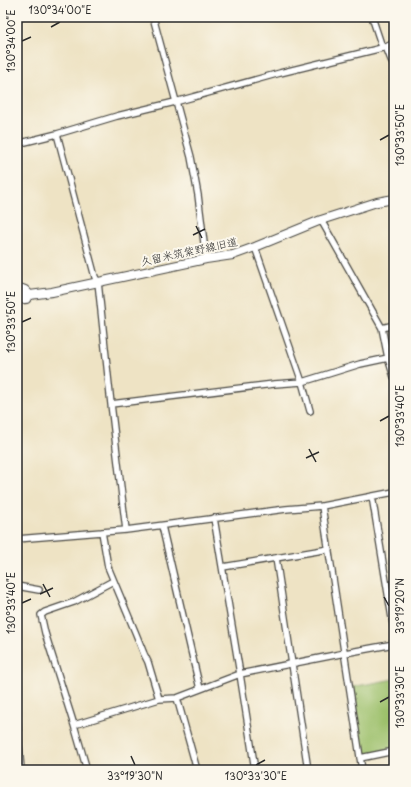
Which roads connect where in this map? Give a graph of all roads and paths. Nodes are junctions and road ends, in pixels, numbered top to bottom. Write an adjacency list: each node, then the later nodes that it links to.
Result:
1 (22, 17): 4 (street)
2 (153, 17): 8 (street)
3 (372, 17): 6 (street)
4 (17, 20)
5 (394, 43): 6 (street)
6 (384, 47): 7 (street); 8 (street)
7 (394, 67)
8 (175, 102): 9 (street); 14 (street)
9 (57, 134): 10 (street); 15 (street)
10 (17, 144)
11 (394, 199): 12 (street, 久留米筑紫野線旧道)
12 (321, 220): 13 (street, 久留米筑紫野線旧道); 21 (street)
13 (255, 247): 14 (street, 久留米筑紫野線旧道); 24 (street)
14 (206, 259): 15 (street, 久留米筑紫野線旧道)
15 (98, 282): 18 (street, 久留米筑紫野線旧道); 25 (street)
16 (17, 287): 18 (street)
17 (17, 295): 18 (street, 久留米筑紫野線旧道)
18 (30, 295): 19 (street)
19 (17, 301)
20 (394, 325): 21 (street)
21 (382, 328): 22 (street)
22 (388, 358): 23 (street); 24 (street)
23 (394, 377)
24 (302, 382): 25 (street); 26 (street)
25 (111, 404): 32 (street)
26 (310, 411)
27 (394, 492): 28 (street)
28 (372, 496): 29 (street); 41 (street)
29 (322, 506): 30 (street); 35 (street)
30 (214, 518): 31 (street); 37 (street)
31 (162, 526): 32 (street); 46 (street)
32 (126, 530): 33 (street)
33 (102, 532): 34 (street); 38 (street)
34 (17, 539)
35 (329, 550): 36 (street); 43 (street)
36 (276, 558): 37 (street); 44 (street)
37 (223, 567): 45 (street)
38 (113, 581): 48 (street); 50 (street)
39 (17, 586): 40 (street)
40 (39, 590)
41 (394, 630)
42 (394, 644): 43 (street)
43 (344, 653): 44 (street); 52 (street)
44 (292, 664): 45 (street); 57 (street)
45 (240, 674): 46 (street); 56 (street)
46 (200, 689): 47 (street)
47 (177, 698): 48 (street); 55 (street)
48 (159, 699): 50 (street)
49 (17, 721): 53 (street)
50 (74, 725): 54 (street)
51 (394, 751): 52 (street)
52 (360, 758): 58 (street)
53 (21, 770)
54 (87, 770)
55 (197, 770)
56 (255, 770)
57 (308, 770)
58 (362, 770)

